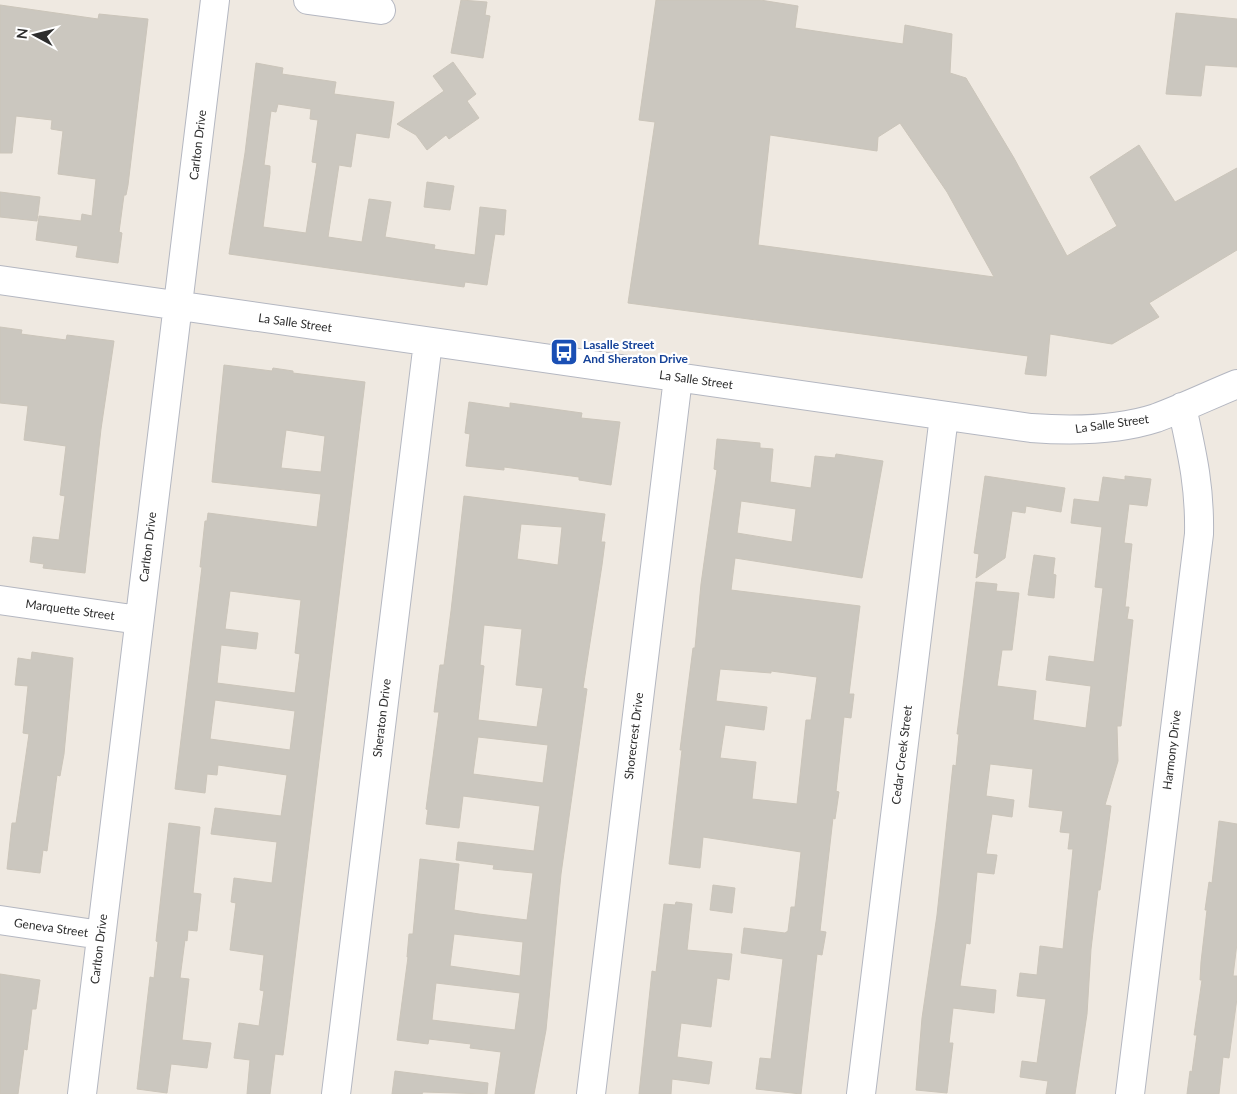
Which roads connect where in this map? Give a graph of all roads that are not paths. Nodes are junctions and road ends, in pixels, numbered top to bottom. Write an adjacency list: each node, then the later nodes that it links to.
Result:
1 (215, 0): 5 (street, Carlton Drive)
2 (308, 0): 3 (street)
3 (381, 10)
4 (0, 280): 5 (street, La Salle Street)
5 (178, 306): 6 (street, La Salle Street); 12 (street, Carlton Drive)
6 (428, 342): 7 (street, La Salle Street); 16 (street, Sheraton Drive)
7 (678, 378): 10 (street, La Salle Street); 17 (street, Shorecrest Drive)
8 (1237, 384): 9 (street, La Salle Street)
9 (1182, 407): 10 (street, La Salle Street); 19 (street, Harmony Drive)
10 (944, 416): 18 (street, Cedar Creek Street)
11 (0, 600): 12 (street, Marquette Street)
12 (139, 620): 14 (street, Carlton Drive)
13 (0, 920): 14 (street, Geneva Street)
14 (101, 935): 15 (street, Carlton Drive)
15 (82, 1094)
16 (336, 1094)
17 (591, 1094)
18 (861, 1094)
19 (1130, 1094)

